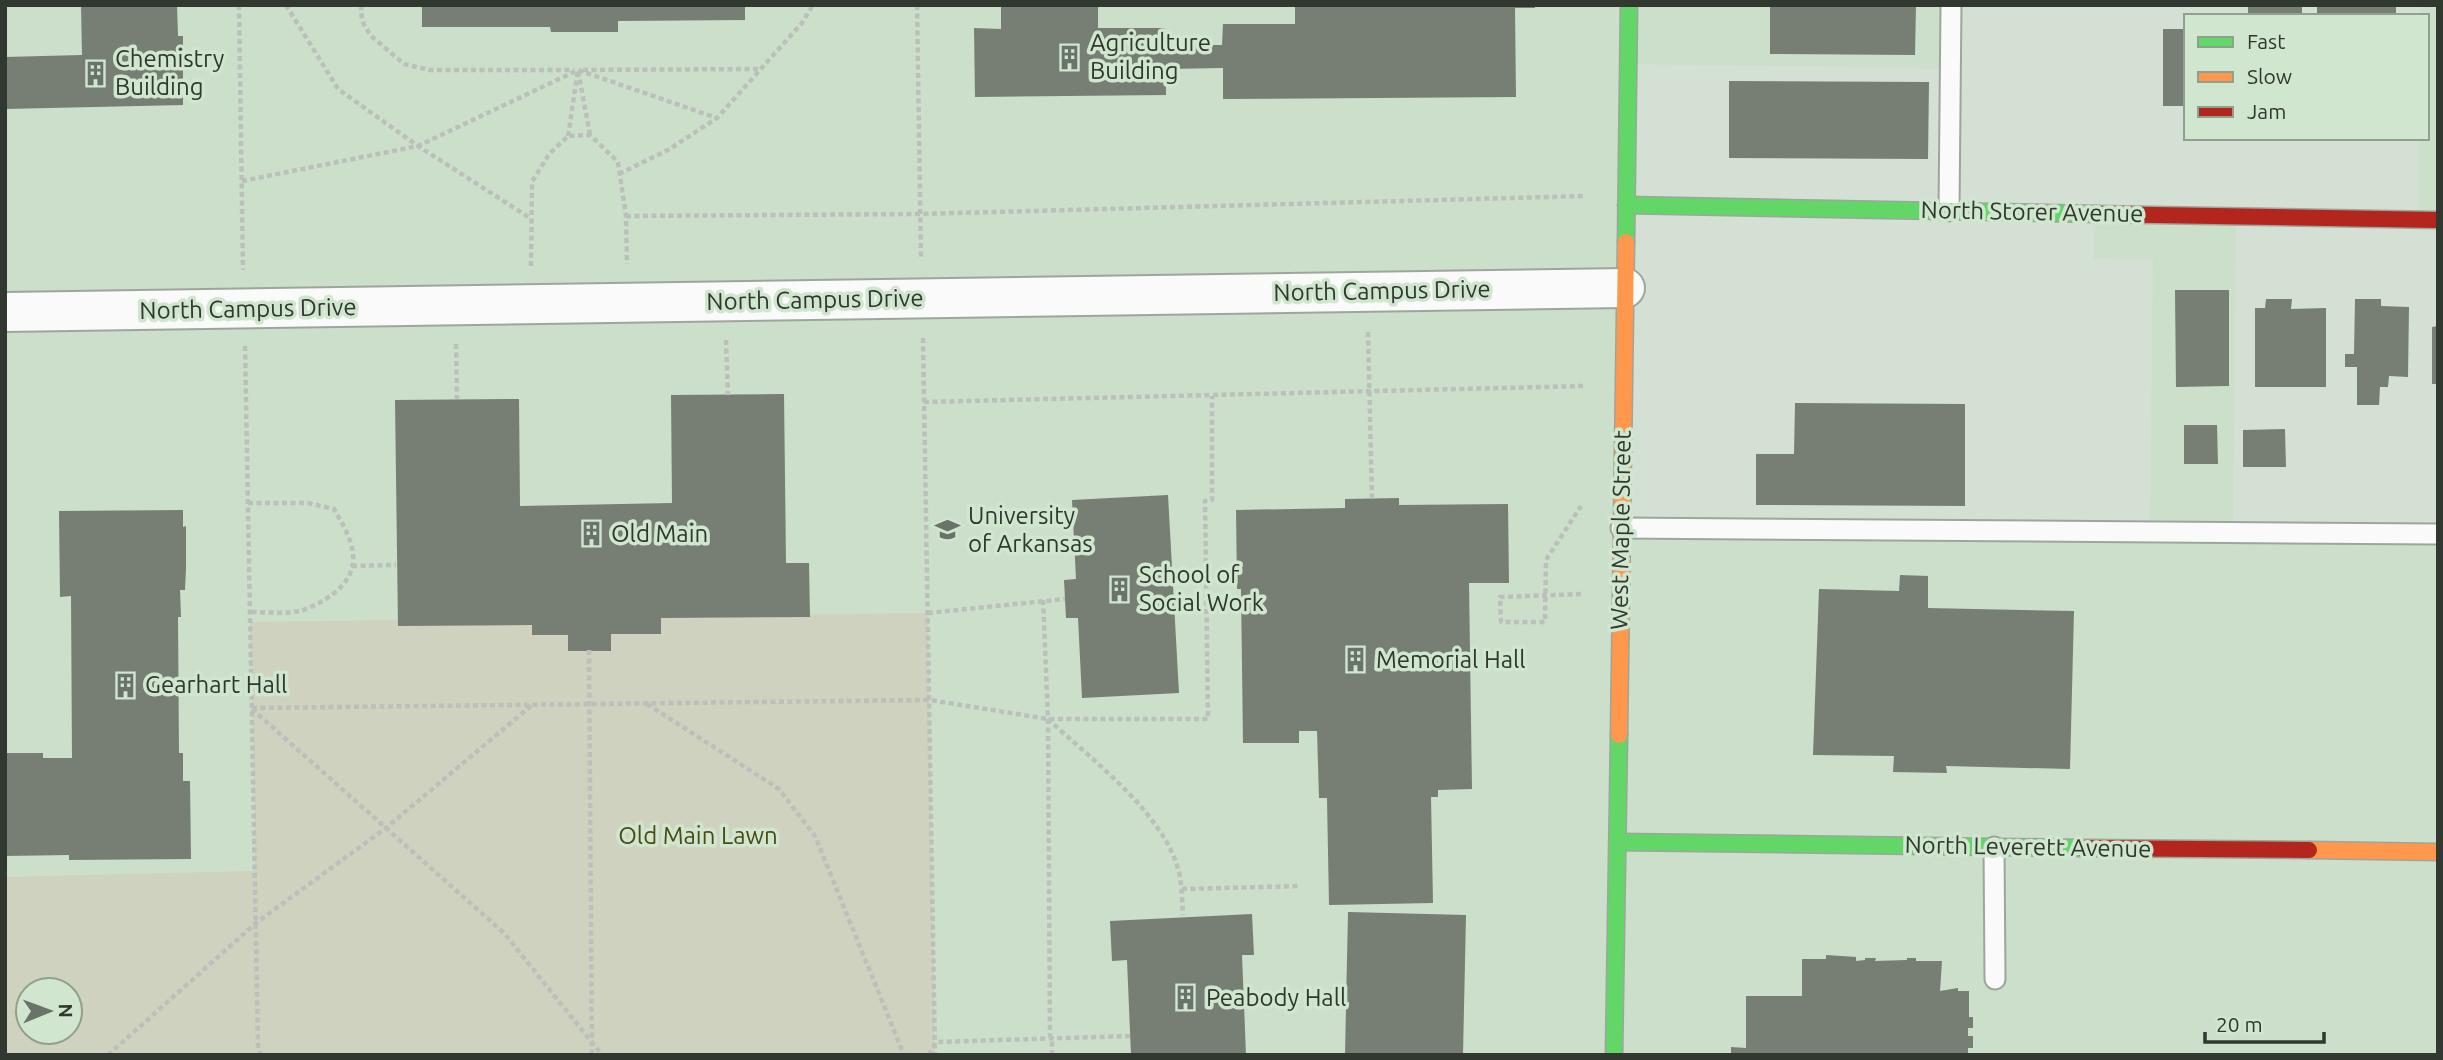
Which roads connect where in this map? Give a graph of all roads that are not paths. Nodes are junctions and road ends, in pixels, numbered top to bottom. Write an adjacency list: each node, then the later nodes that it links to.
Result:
1 (1629, 5): 3 (street, West Maple Street)
2 (1951, 5): 4 (lane)
3 (1626, 205): 4 (street, North Storer Avenue); 6 (street, West Maple Street)
4 (1949, 211): 5 (street, North Storer Avenue)
5 (2438, 220)
6 (1625, 288): 7 (street, North Campus Drive); 8 (street, West Maple Street)
7 (5, 312)
8 (1621, 528): 9 (lane); 10 (street, West Maple Street)
9 (2438, 534)
10 (1618, 842): 11 (street, North Leverett Avenue); 14 (street, West Maple Street)
11 (1994, 847): 12 (street, North Leverett Avenue); 13 (lane)
12 (2438, 852)
13 (1995, 979)
14 (1615, 1055)

